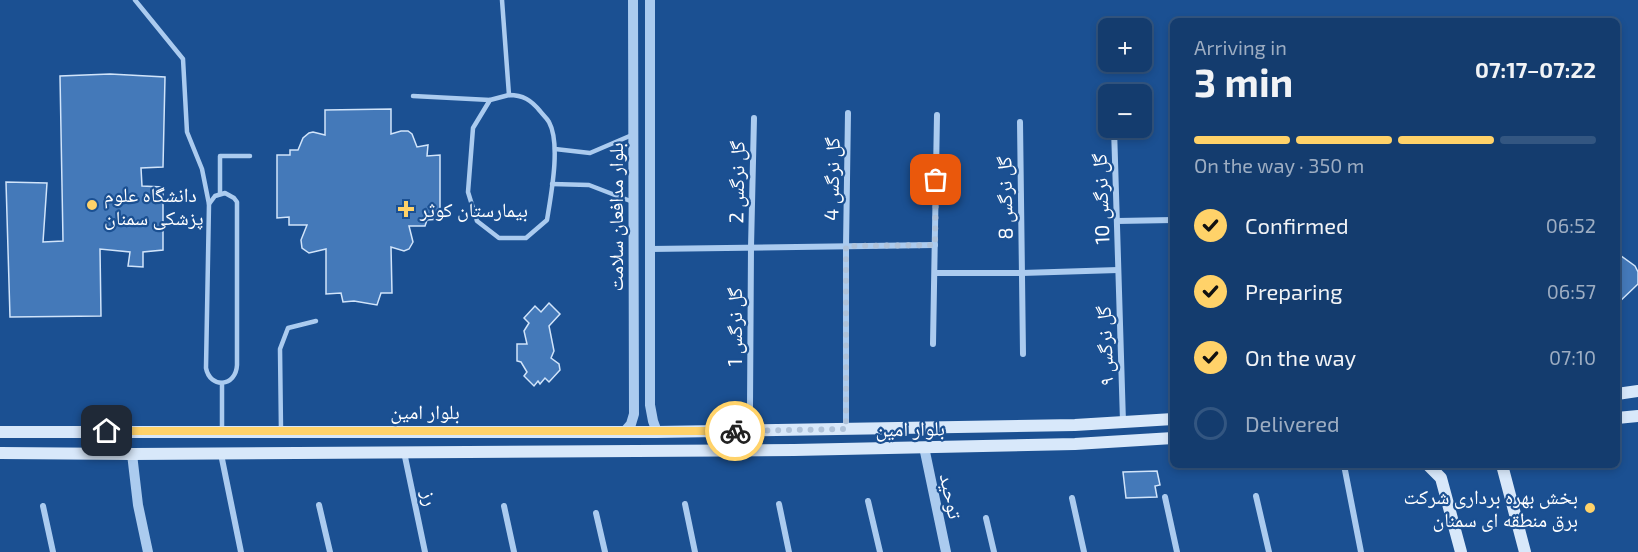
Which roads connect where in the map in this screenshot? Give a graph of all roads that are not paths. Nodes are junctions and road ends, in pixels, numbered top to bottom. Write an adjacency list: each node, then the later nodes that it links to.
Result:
1 (135, 0): 23 (lane)
2 (502, 0): 9 (lane)
3 (633, 0): 5 (street, بلوار مدافعان سلامت)
4 (650, 0): 6 (street, بلوار مدافعان سلامت)
5 (633, 38): 6 (street); 7 (street, بلوار مدافعان سلامت)
6 (650, 38): 8 (street, بلوار مدافعان سلامت)
7 (633, 74): 8 (street); 16 (street, بلوار مدافعان سلامت)
8 (650, 74): 29 (street, بلوار مدافعان سلامت)
9 (509, 95): 11 (lane); 18 (lane)
10 (413, 96): 11 (lane)
11 (490, 100): 20 (lane)
12 (848, 113): 27 (street, گل نرگس 4)
13 (938, 115): 26 (street)
14 (754, 118): 28 (street, گل نرگس 2)
15 (1020, 122): 32 (street, گل نرگس 8)
16 (633, 135): 18 (lane); 22 (street, بلوار مدافعان سلامت)
17 (1114, 138): 25 (street, گل نرگس 10)
18 (555, 149): 20 (lane)
19 (250, 156): 21 (lane)
20 (552, 184): 22 (lane)
21 (220, 194): 23 (lane); 36 (lane)
22 (633, 202): 40 (street, بلوار مدافعان سلامت)
23 (208, 204): 36 (lane)
24 (1170, 220): 25 (street)
25 (1117, 221): 30 (street, گل نرگس 10)
26 (935, 245): 27 (street); 31 (street)
27 (846, 246): 28 (street); 47 (street, گل نرگس 4)
28 (751, 247): 29 (street); 41 (street, گل نرگس 1)
29 (650, 249): 39 (street, بلوار مدافعان سلامت)
30 (1118, 270): 32 (street); 45 (street, گل نرگس ۹)
31 (934, 273): 32 (street); 34 (street)
32 (1022, 273): 35 (street, گل نرگس 8)
33 (316, 321): 50 (lane)
34 (933, 344)
35 (1023, 354)
36 (222, 383): 49 (lane)
37 (1638, 391): 38 (main road)
38 (1620, 394)
39 (650, 405): 40 (street); 55 (street, بلوار مدافعان سلامت)
40 (633, 406): 54 (street, بلوار مدافعان سلامت)
41 (750, 407)
42 (1638, 417): 43 (main road)
43 (1620, 418)
44 (1170, 419): 45 (main road, بلوار امین)
45 (1123, 422): 46 (main road, بلوار امین)
46 (1075, 425): 47 (main road, بلوار امین); 57 (main road)
47 (846, 429): 48 (main road, بلوار امین)
48 (792, 430): 55 (main road, بلوار امین); 59 (main road)
49 (222, 431): 50 (main road, بلوار امین); 53 (main road, بلوار امین)
50 (280, 431): 51 (main road, بلوار امین)
51 (511, 431): 54 (main road, بلوار امین); 61 (main road)
52 (0, 432): 53 (main road, بلوار امین)
53 (37, 432): 63 (main road)
54 (624, 432): 55 (main road, بلوار امین)
55 (657, 432)
56 (1170, 438): 57 (main road, بلوار امین)
57 (1075, 444): 58 (main road, بلوار امین)
58 (924, 447): 59 (main road, بلوار امین); 92 (street, توحید)
59 (794, 450): 61 (main road, بلوار امین)
60 (404, 451): 61 (main road, بلوار امین); 64 (main road, بلوار امین); 86 (street, رز)
61 (511, 451)
62 (0, 453): 63 (main road, بلوار امین)
63 (37, 453): 65 (main road, بلوار امین)
64 (221, 453): 65 (main road, بلوار امین); 84 (street)
65 (132, 454): 83 (street)
66 (1345, 468): 97 (street)
67 (1431, 468): 70 (main road)
68 (1443, 468): 70 (main road)
69 (1503, 468): 99 (main road)
70 (1441, 478): 98 (main road)
71 (1256, 496): 96 (street)
72 (1165, 497): 95 (street)
73 (1072, 498): 94 (street)
74 (868, 501): 91 (street)
75 (685, 504): 89 (street)
76 (779, 504): 90 (street)
77 (319, 505): 85 (street)
78 (43, 506): 82 (street)
79 (504, 506): 87 (street)
80 (596, 513): 88 (street)
81 (986, 518): 93 (street)
82 (53, 552)
83 (148, 552)
84 (241, 552)
85 (330, 552)
86 (425, 552)
87 (514, 552)
88 (605, 552)
89 (695, 552)
90 (789, 552)
91 (880, 552)
92 (946, 552)
93 (994, 552)
94 (1084, 552)
95 (1178, 552)
96 (1269, 552)
97 (1362, 552)
98 (1461, 552)
99 (1525, 552)

